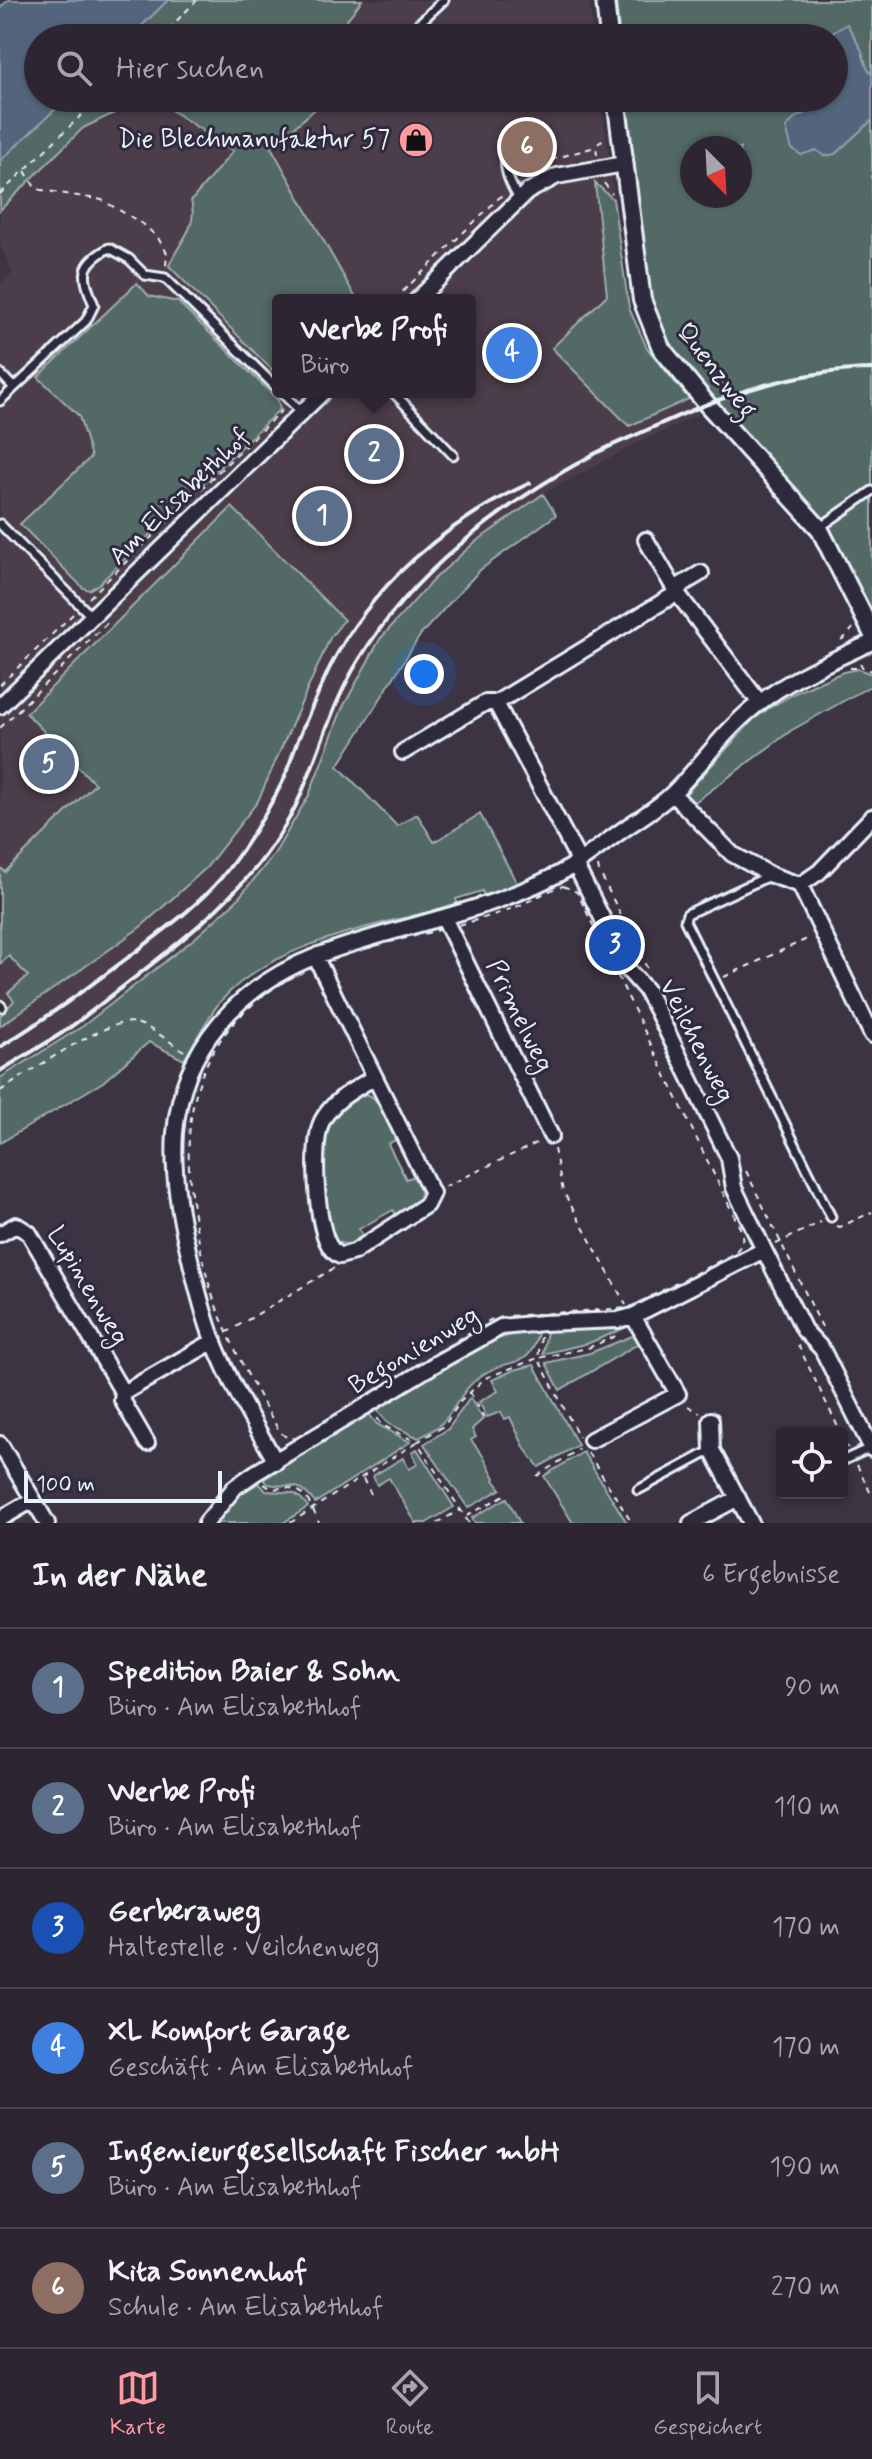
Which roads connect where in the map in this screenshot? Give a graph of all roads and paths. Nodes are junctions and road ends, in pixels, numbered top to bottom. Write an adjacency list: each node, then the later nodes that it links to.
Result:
1 (197, 0): 4 (path)
2 (444, 0): 5 (lane)
3 (605, 0): 6 (street)
4 (174, 24)
5 (418, 24)
6 (608, 24)
7 (85, 112): 11 (path)
8 (618, 112): 10 (street, Quenzweg)
9 (513, 140): 13 (lane)
10 (624, 164): 13 (street); 28 (street, Quenzweg)
11 (25, 171): 12 (path); 14 (path)
12 (0, 194)
13 (519, 199): 15 (street)
14 (165, 278): 17 (lane); 18 (lane)
15 (423, 294)
16 (0, 373): 18 (lane)
17 (272, 384)
18 (14, 388): 22 (lane)
19 (287, 398): 23 (lane)
20 (317, 398): 24 (street, Am Elisabethhof)
21 (399, 398): 25 (lane)
22 (0, 401)
23 (290, 401): 24 (lane); 32 (path)
24 (302, 413): 32 (street, Am Elisabethhof)
25 (453, 455)
26 (872, 491): 28 (lane)
27 (0, 524): 32 (lane)
28 (819, 528): 33 (street, Quenzweg)
29 (646, 540): 31 (street)
30 (701, 573): 31 (street)
31 (677, 593): 38 (street); 39 (street)
32 (86, 611): 37 (path); 40 (street, Am Elisabethhof)
33 (872, 633)
34 (872, 642): 39 (street)
35 (863, 668): 36 (path)
36 (842, 670)
37 (0, 685)
38 (496, 703): 41 (street); 45 (street, Veilchenweg)
39 (760, 703): 42 (street)
40 (0, 706)
41 (403, 752)
42 (673, 794): 45 (street); 46 (street)
43 (872, 817): 47 (street)
44 (598, 861): 51 (path)
45 (577, 862): 48 (street); 64 (street, Veilchenweg)
46 (771, 875): 47 (street); 52 (lane)
47 (800, 885): 49 (street)
48 (446, 923): 50 (street); 50 (path); 57 (street, Primelweg); 66 (path)
49 (822, 932): 52 (path); 53 (street)
50 (318, 960): 54 (street); 55 (street); 67 (path)
51 (651, 977)
52 (716, 981): 61 (lane)
53 (871, 1032)
54 (195, 1058): 56 (path); 68 (street)
55 (373, 1078): 59 (street); 65 (street)
56 (0, 1091)
57 (551, 1136): 59 (path); 66 (path)
58 (747, 1172): 63 (path)
59 (432, 1193): 65 (street)
60 (872, 1212): 61 (path)
61 (831, 1217): 63 (path)
62 (0, 1234): 70 (street, Lupinenweg)
63 (781, 1242): 64 (path)
64 (764, 1250): 66 (street, Begonienweg); 79 (street, Veilchenweg)
65 (340, 1256): 67 (path)
66 (631, 1312): 71 (street); 72 (street, Begonienweg); 72 (path)
67 (227, 1332): 72 (path)
68 (214, 1341): 70 (street); 82 (street)
69 (470, 1392): 74 (path); 75 (path); 77 (path)
70 (123, 1393): 76 (street, Lupinenweg)
71 (678, 1394): 73 (path); 77 (street)
72 (366, 1402): 75 (path); 82 (street, Begonienweg)
73 (711, 1420): 80 (street)
74 (487, 1423)
75 (417, 1442): 85 (path); 92 (path)
76 (147, 1443)
77 (587, 1443): 84 (path); 101 (path)
78 (0, 1444): 90 (street)
79 (872, 1448): 81 (lane)
80 (712, 1450): 86 (lane); 89 (street)
81 (848, 1458)
82 (276, 1462): 83 (street, Begonienweg)
83 (255, 1473): 91 (path); 96 (street, Begonienweg)
84 (537, 1476)
85 (363, 1478): 88 (path); 91 (path)
86 (638, 1490)
87 (508, 1493): 93 (path)
88 (371, 1494)
89 (738, 1498): 102 (street); 103 (street)
90 (33, 1500): 94 (street); 95 (street)
91 (312, 1508): 97 (path); 98 (path)
92 (461, 1509): 93 (path); 99 (path)
93 (466, 1517): 100 (path)
94 (0, 1519)
95 (47, 1523)
96 (206, 1523)
97 (290, 1523)
98 (319, 1523)
99 (437, 1523)
100 (469, 1523)
101 (632, 1523)
102 (691, 1523)
103 (751, 1523)

